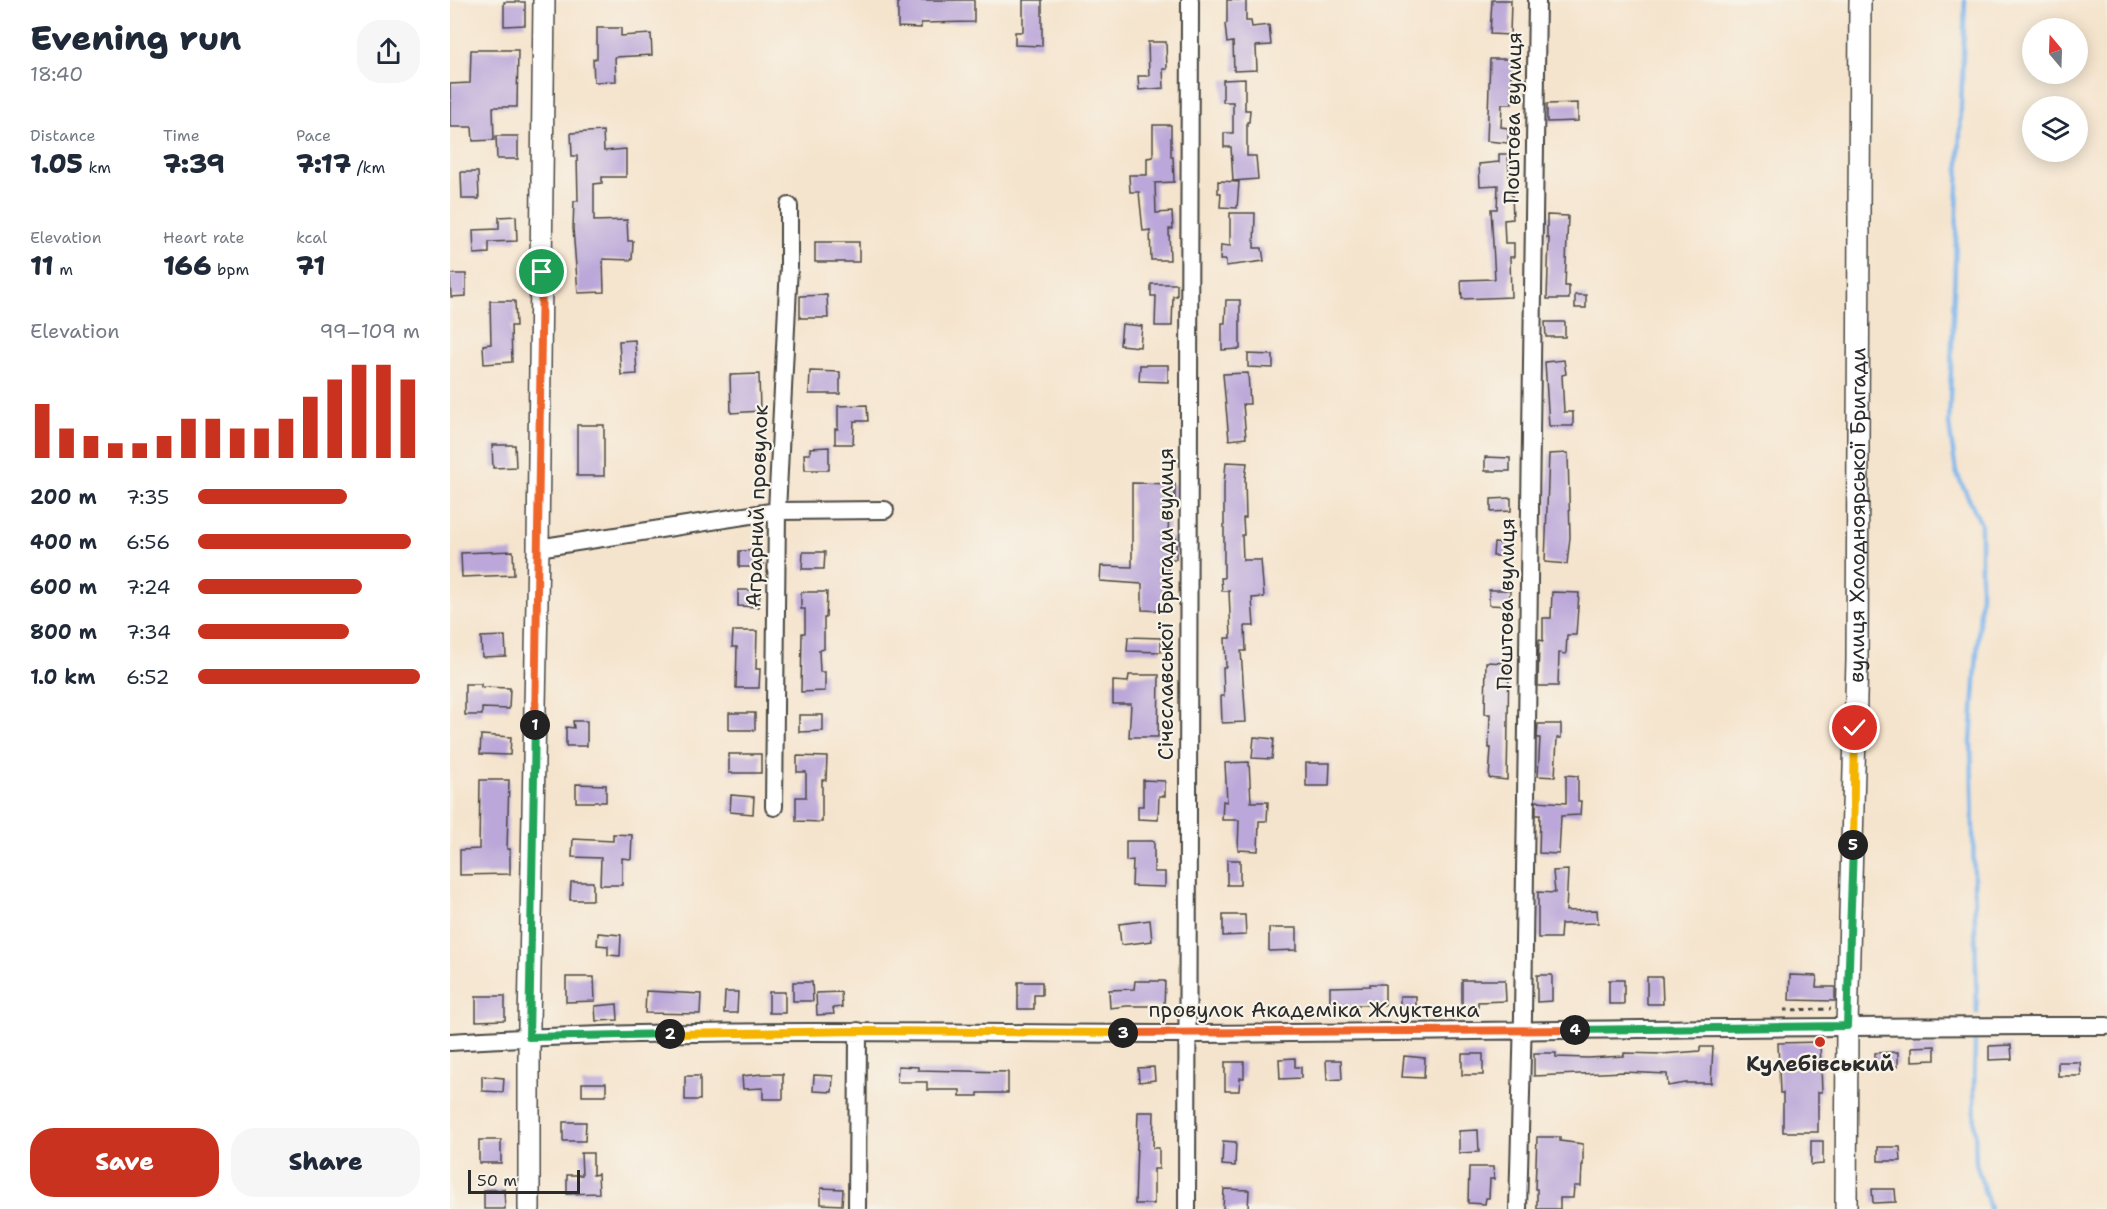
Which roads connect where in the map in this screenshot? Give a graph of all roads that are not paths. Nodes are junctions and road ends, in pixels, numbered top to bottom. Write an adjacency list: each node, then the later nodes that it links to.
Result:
1 (544, 0): 8 (street)
2 (1190, 0): 14 (street, Січеславської Бригади вулиця)
3 (1537, 0): 13 (street, Поштова вулиця)
4 (1860, 0): 10 (street, вулиця Холодноярської Бригади)
5 (789, 206): 6 (street, Аграрний провулок)
6 (777, 510): 7 (street); 8 (street); 9 (street, Аграрний провулок)
7 (885, 510)
8 (538, 548): 15 (street)
9 (774, 807)
10 (1847, 1026): 11 (street, провулок Академіка Жлуктенка); 13 (street, провулок Академіка Жлуктенка); 21 (street, вулиця Холодноярської Бригади)
11 (2107, 1026)
12 (858, 1031): 14 (street, провулок Академіка Жлуктенка); 15 (street, провулок Академіка Жлуктенка); 18 (street)
13 (1521, 1031): 14 (street, провулок Академіка Жлуктенка); 20 (street, Поштова вулиця)
14 (1188, 1034): 19 (street, Січеславської Бригади вулиця)
15 (529, 1037): 16 (street, провулок Академіка Жлуктенка); 17 (street)
16 (450, 1042)
17 (529, 1209)
18 (857, 1209)
19 (1187, 1209)
20 (1518, 1209)
21 (1846, 1209)

